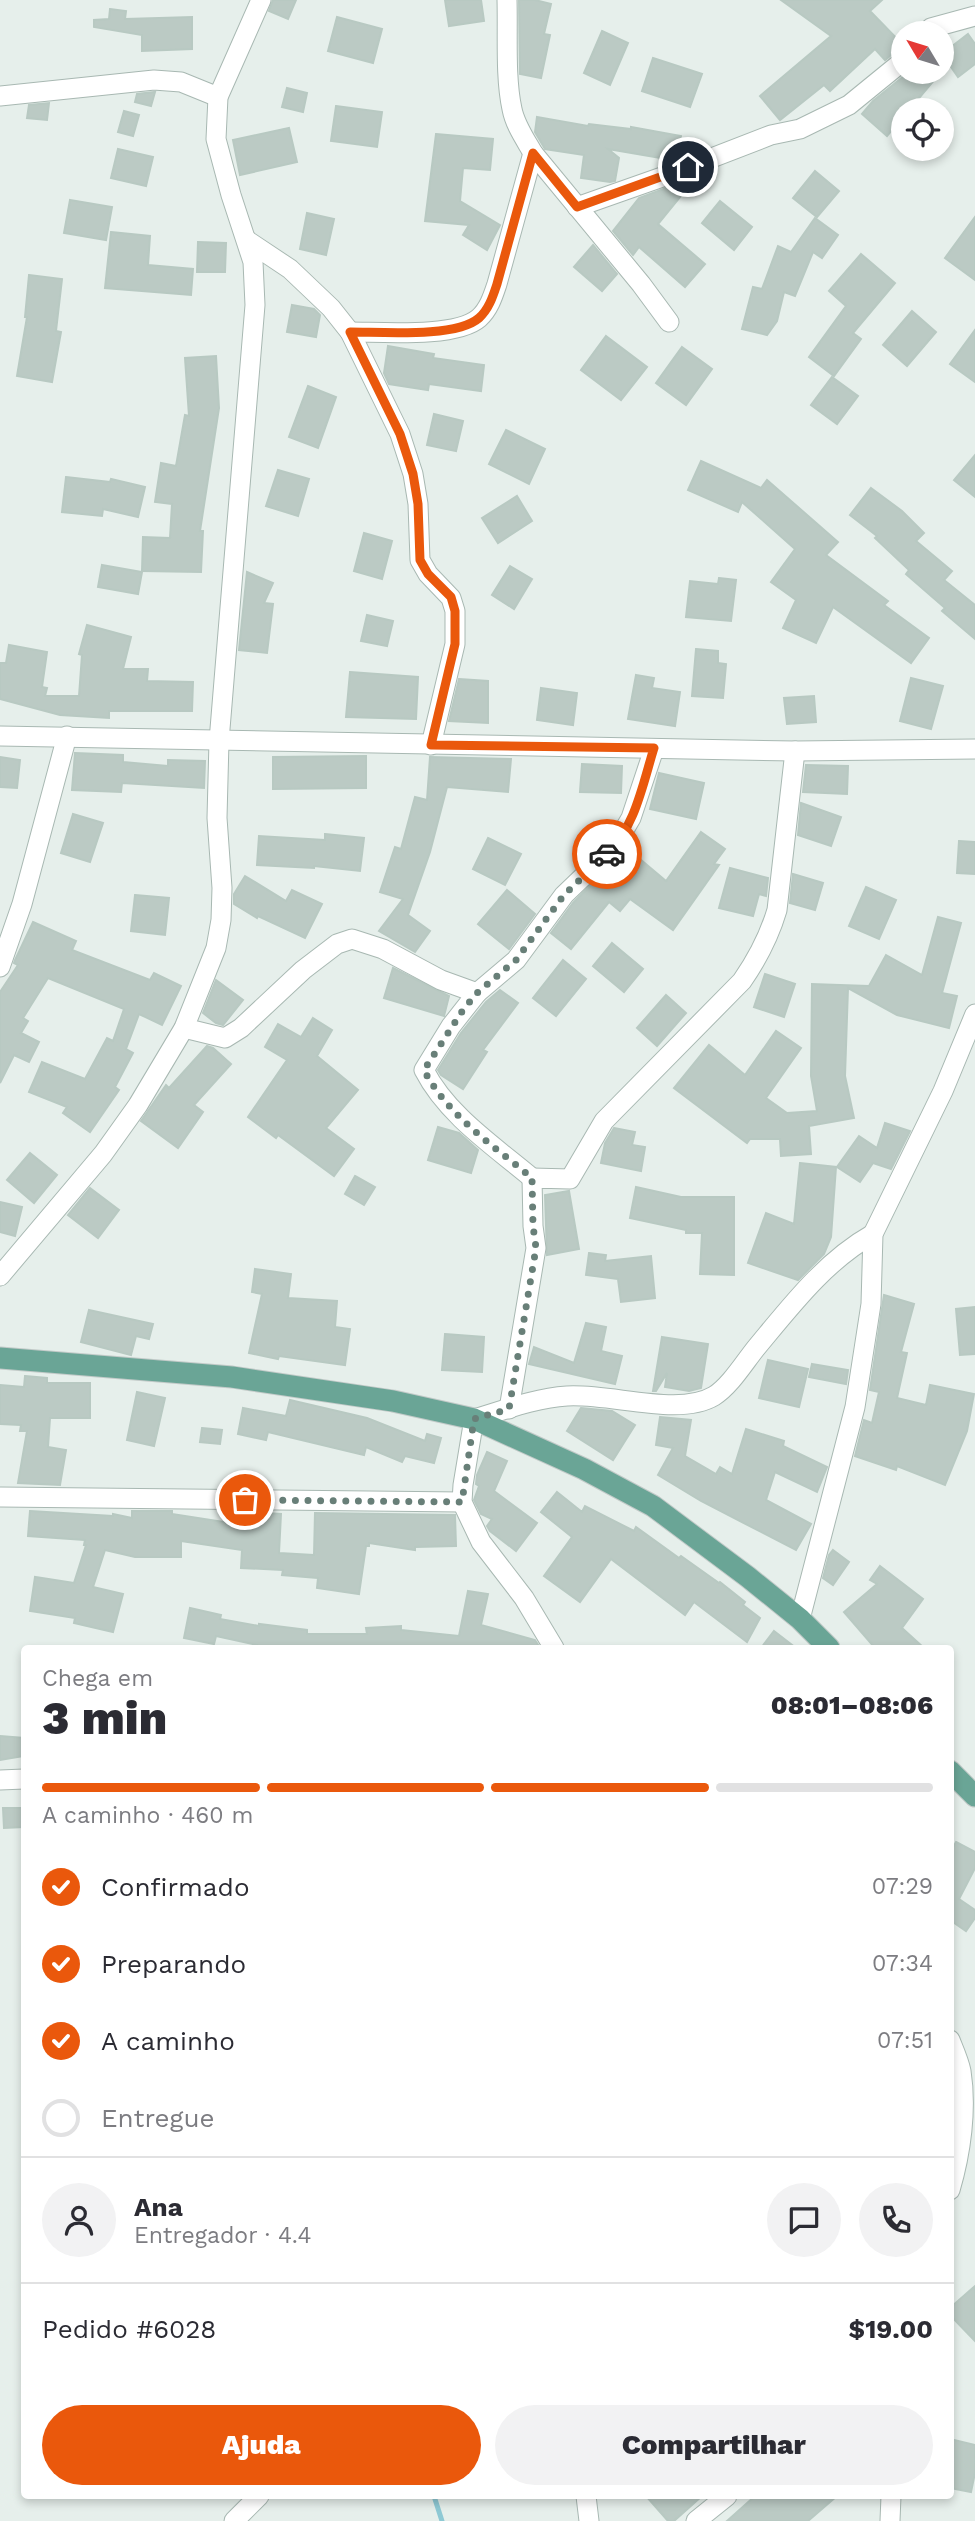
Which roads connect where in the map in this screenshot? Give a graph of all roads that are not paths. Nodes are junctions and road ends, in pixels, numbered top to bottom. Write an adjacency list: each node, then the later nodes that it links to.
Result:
1 (261, 0): 7 (street)
2 (507, 0): 8 (street)
3 (975, 16): 4 (street)
4 (954, 22)
5 (891, 71): 9 (street)
6 (0, 96): 7 (street)
7 (218, 97): 10 (street)
8 (533, 153): 9 (street); 12 (street)
9 (577, 207): 11 (street)
10 (247, 241): 12 (street); 15 (street)
11 (669, 322)
12 (350, 332): 16 (street)
13 (0, 736): 14 (street)
14 (67, 736): 15 (street); 20 (street)
15 (219, 741): 16 (street); 23 (street)
16 (431, 745): 17 (street)
17 (654, 748): 19 (street); 21 (street)
18 (975, 749): 19 (street)
19 (795, 751): 24 (street)
20 (0, 967)
21 (477, 993): 23 (street); 24 (street)
22 (975, 1014): 25 (street)
23 (184, 1028): 26 (street)
24 (532, 1178): 28 (street)
25 (873, 1234): 28 (street); 32 (street)
26 (0, 1276)
27 (0, 1358): 29 (main road)
28 (509, 1409): 29 (street)
29 (474, 1419): 31 (street); 32 (main road)
30 (0, 1497): 31 (street)
31 (462, 1502): 33 (street)
32 (800, 1619): 34 (main road)
33 (552, 1645)
34 (826, 1645)
35 (954, 1775): 38 (main road)
36 (21, 1779): 37 (street)
37 (0, 1780)
38 (975, 1796)
39 (954, 2048): 40 (street)
40 (968, 2075): 41 (street)
41 (954, 2176)
42 (256, 2499): 46 (street)
43 (586, 2499): 47 (street)
44 (723, 2499): 48 (street)
45 (891, 2499): 49 (street)
46 (234, 2521)
47 (589, 2521)
48 (696, 2521)
49 (890, 2521)

